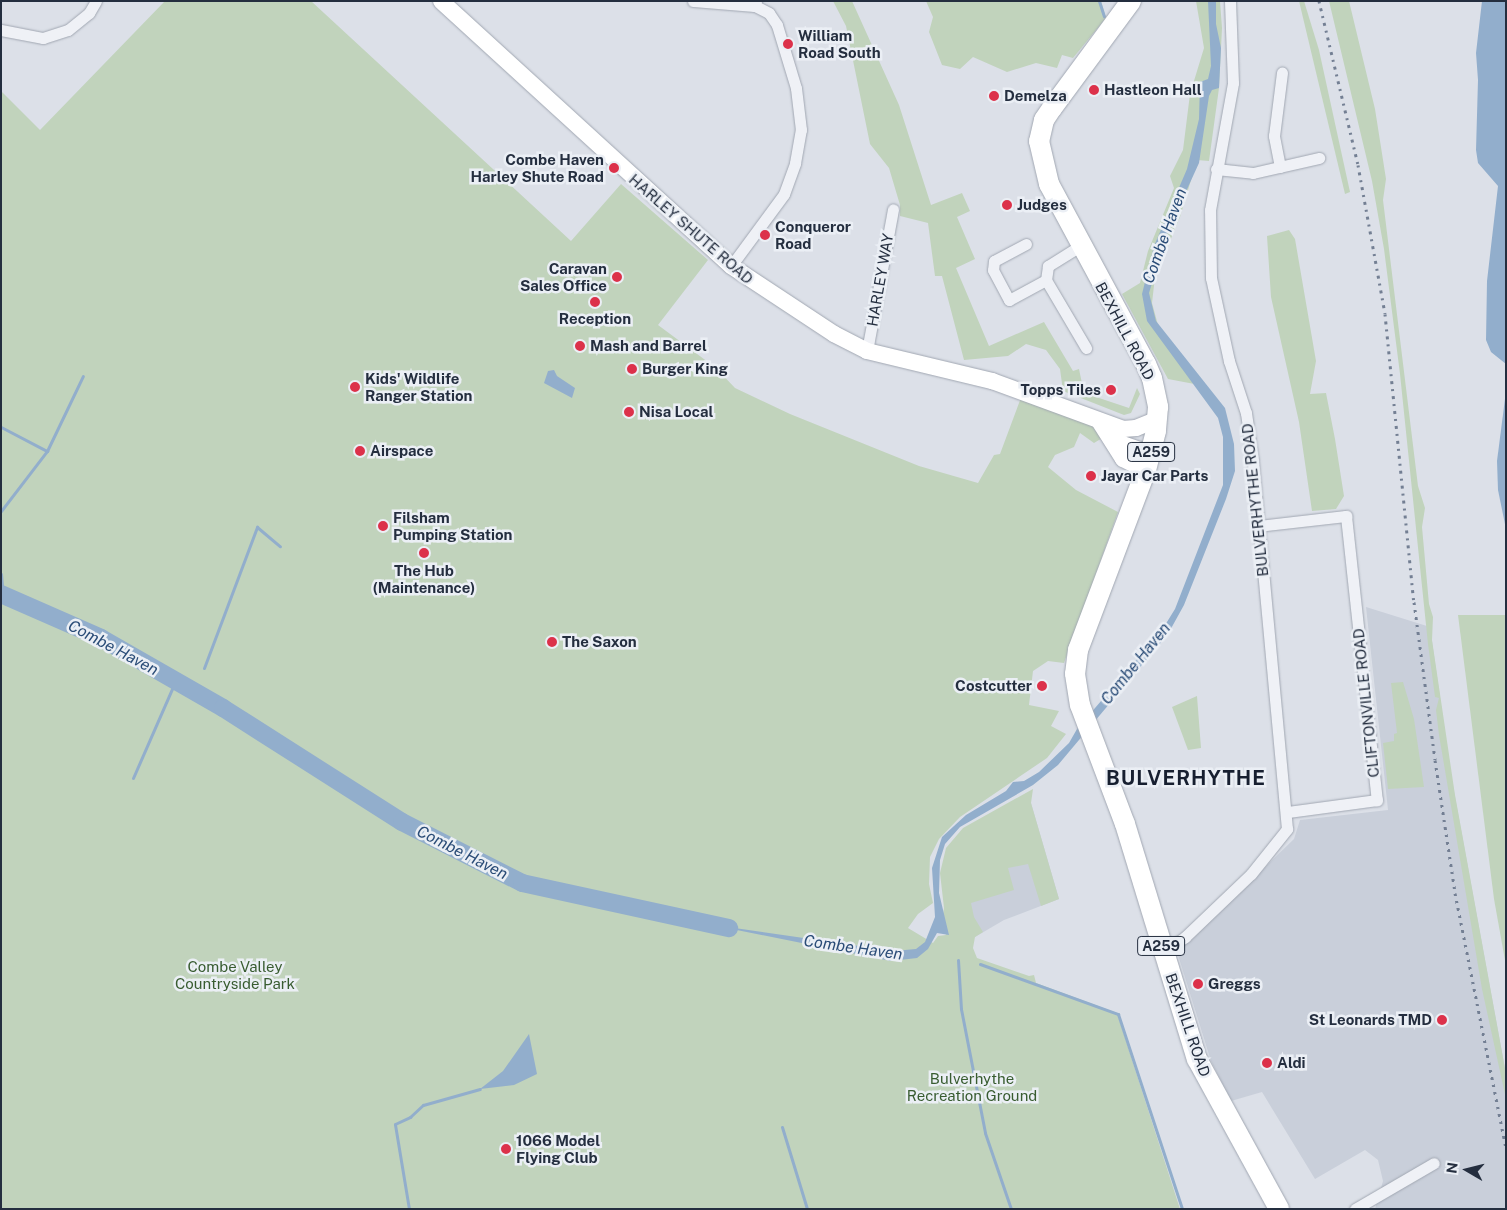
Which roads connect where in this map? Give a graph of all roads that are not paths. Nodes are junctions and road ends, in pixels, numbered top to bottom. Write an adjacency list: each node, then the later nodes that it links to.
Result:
1 (96, 1): 7 (street)
2 (442, 1): 15 (main road, HARLEY SHUTE ROAD)
3 (694, 1): 6 (street)
4 (1131, 1): 14 (highway, BEXHILL ROAD / A259)
5 (1230, 1): 11 (street, BULVERHYTHE ROAD)
6 (756, 4): 15 (street)
7 (1, 30)
8 (1282, 74): 10 (street)
9 (1319, 158): 10 (street)
10 (1280, 167): 11 (street)
11 (1216, 169): 22 (street, BULVERHYTHE ROAD)
12 (893, 209): 18 (street, HARLEY WAY)
13 (1026, 244): 16 (street)
14 (1080, 246): 16 (street); 19 (highway, BEXHILL ROAD / A259)
15 (731, 266): 18 (main road, HARLEY SHUTE ROAD)
16 (1046, 280): 17 (street)
17 (1086, 348)
18 (867, 351): 20 (main road, HARLEY SHUTE ROAD)
19 (1158, 419): 20 (main road, HARLEY SHUTE ROAD); 21 (highway, BEXHILL ROAD / A259)
20 (1099, 421): 21 (main road)
21 (1148, 462): 24 (highway, BEXHILL ROAD / A259)
22 (1258, 526): 23 (street, BULVERHYTHE ROAD); 23 (street, CLIFTONVILLE ROAD)
23 (1288, 812): 24 (street, BULVERHYTHE ROAD)
24 (1163, 952): 26 (highway, BEXHILL ROAD / A259)
25 (1434, 1163): 27 (street)
26 (1279, 1209)
27 (1355, 1209)

